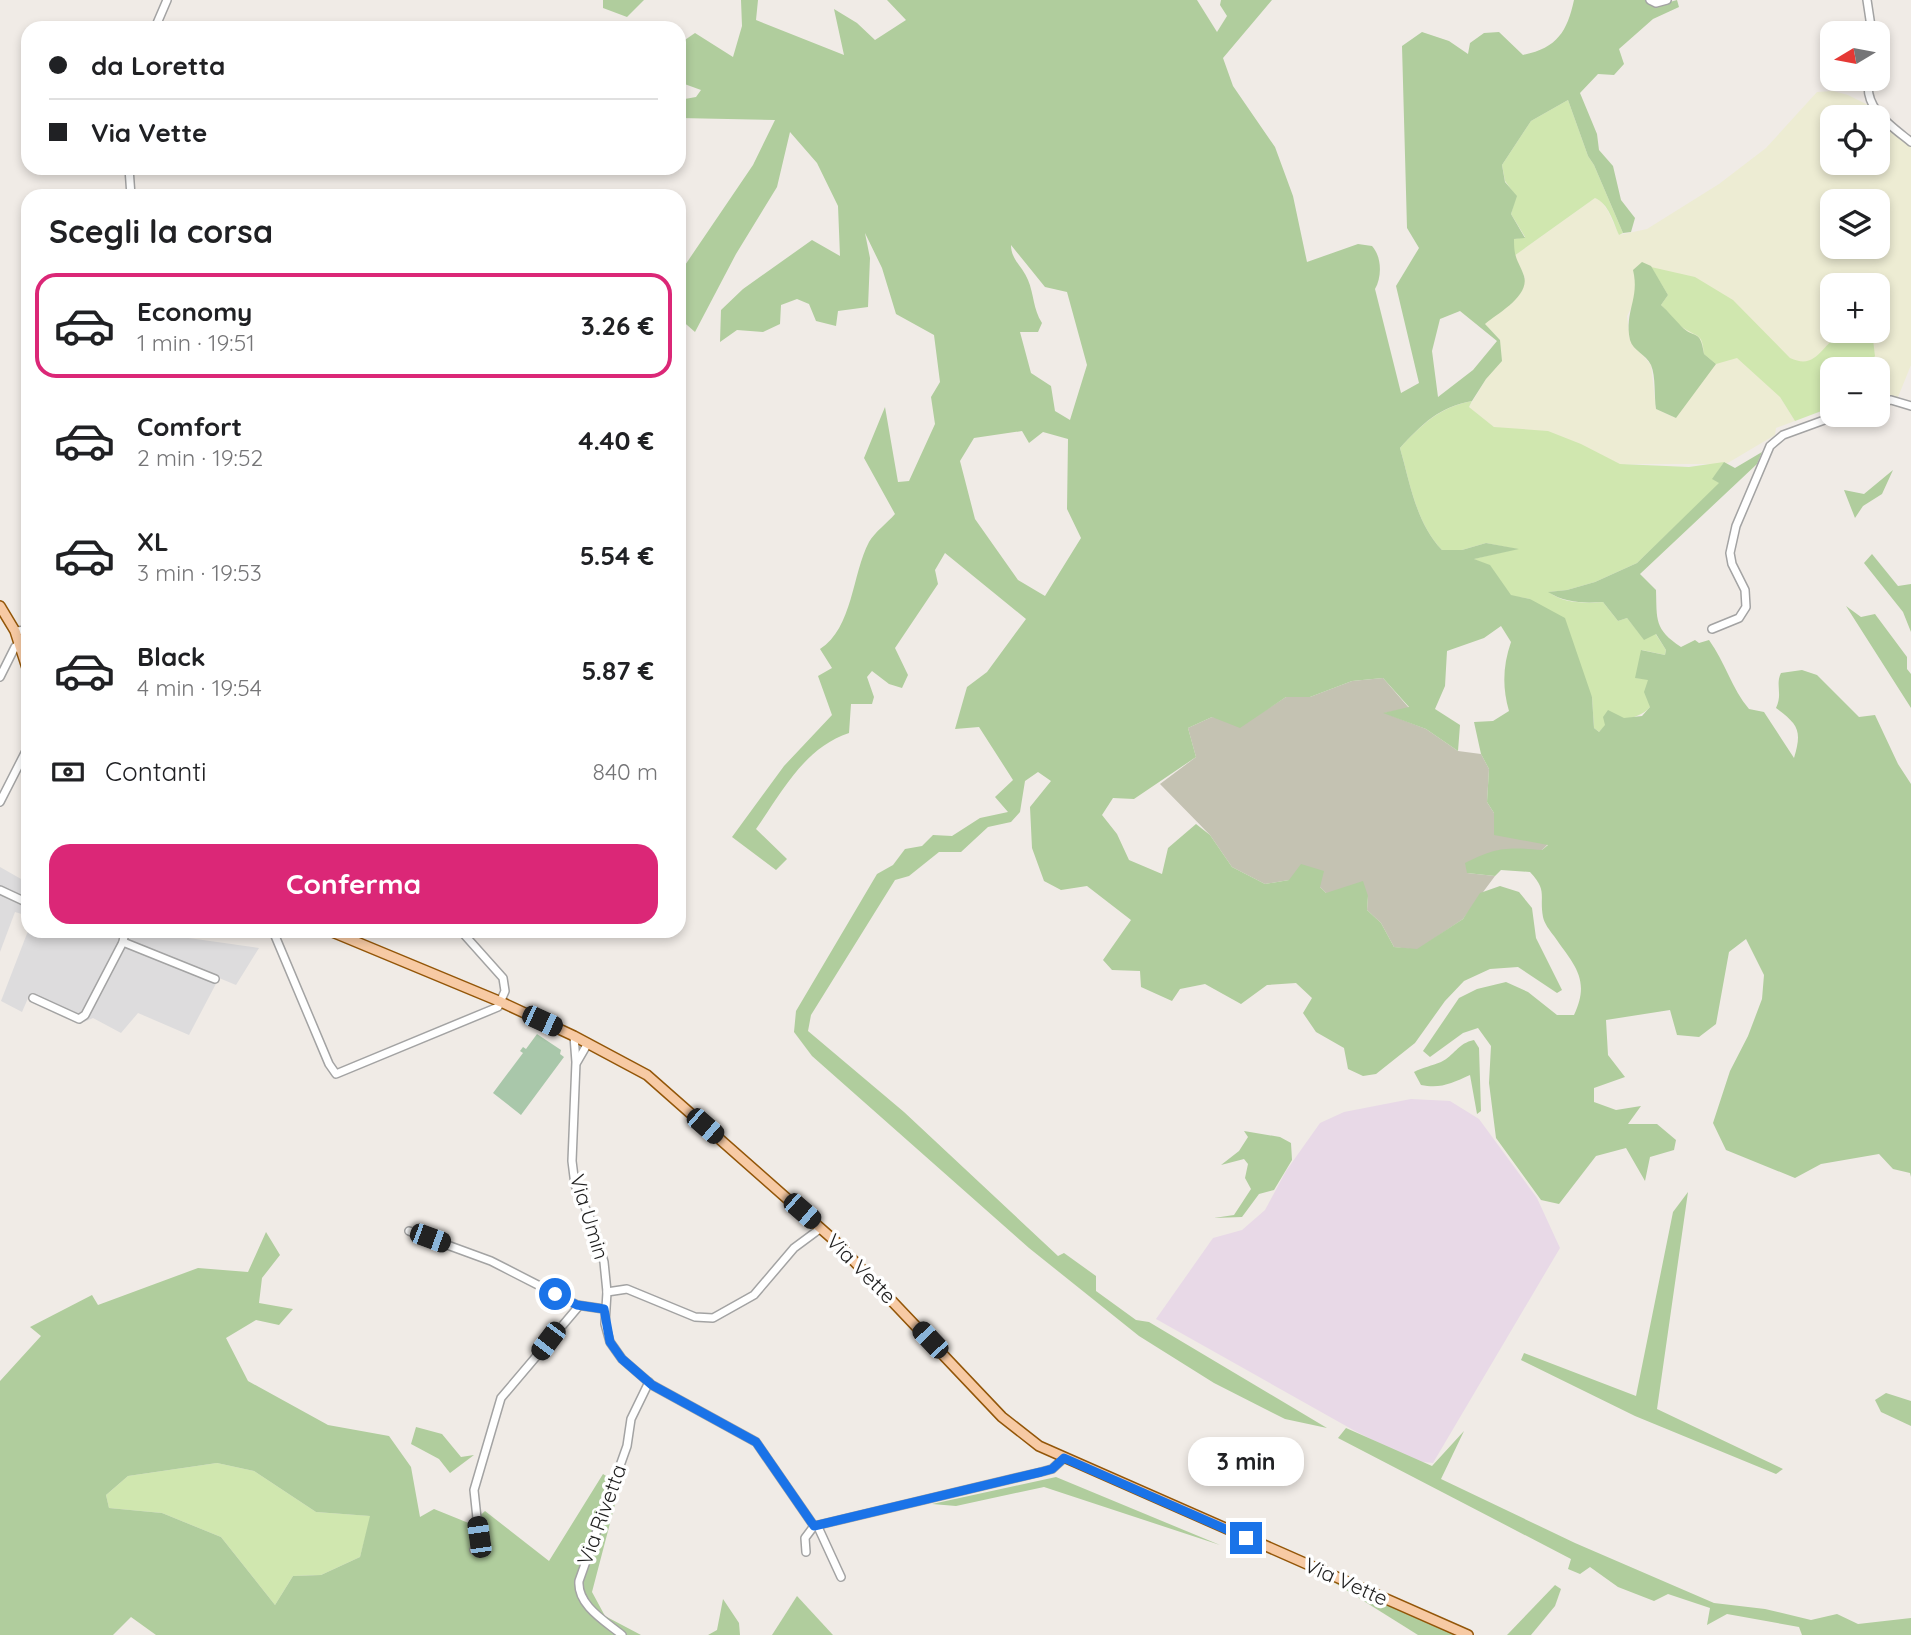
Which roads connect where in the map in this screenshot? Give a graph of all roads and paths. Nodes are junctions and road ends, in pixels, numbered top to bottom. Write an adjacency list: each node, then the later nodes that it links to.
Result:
1 (167, 0): 5 (street)
2 (1650, 0): 3 (street)
3 (1667, 0)
4 (1867, 0): 6 (street)
5 (158, 21)
6 (1870, 21)
7 (1868, 91): 8 (street)
8 (1911, 142)
9 (1890, 400): 10 (street)
10 (1911, 406)
11 (1820, 422): 13 (street)
12 (0, 606): 14 (main road)
13 (1712, 629)
14 (15, 631): 15 (street); 16 (main road)
15 (21, 631)
16 (19, 644): 17 (main road); 18 (street)
17 (21, 650)
18 (0, 677)
19 (21, 761): 20 (street)
20 (0, 802)
21 (0, 890): 22 (street)
22 (21, 900)
23 (124, 938): 27 (street)
24 (276, 938): 30 (street)
25 (347, 938): 30 (main road, Via Vette)
26 (467, 938): 30 (street)
27 (123, 942): 28 (street); 29 (street)
28 (215, 979)
29 (33, 998)
30 (501, 1002): 31 (main road, Via Vette)
31 (574, 1036): 32 (main road, Via Vette); 33 (street, Via Umin)
32 (588, 1043): 33 (street, Via Umin); 34 (main road, Via Vette)
33 (576, 1062): 36 (street, Via Umin)
34 (821, 1228): 36 (street); 40 (main road, Via Vette)
35 (409, 1231): 37 (street)
36 (607, 1292): 38 (street, Via Umin)
37 (579, 1306): 38 (street); 42 (street)
38 (604, 1309): 39 (street, Via Umin)
39 (649, 1382): 41 (street, Via Umin); 45 (street, Via Rivetta)
40 (1064, 1458): 41 (street); 46 (main road, Via Vette)
41 (816, 1527): 43 (street); 44 (street, Via Umin)
42 (474, 1550)
43 (806, 1552)
44 (841, 1577)
45 (622, 1635)
46 (1468, 1635)

